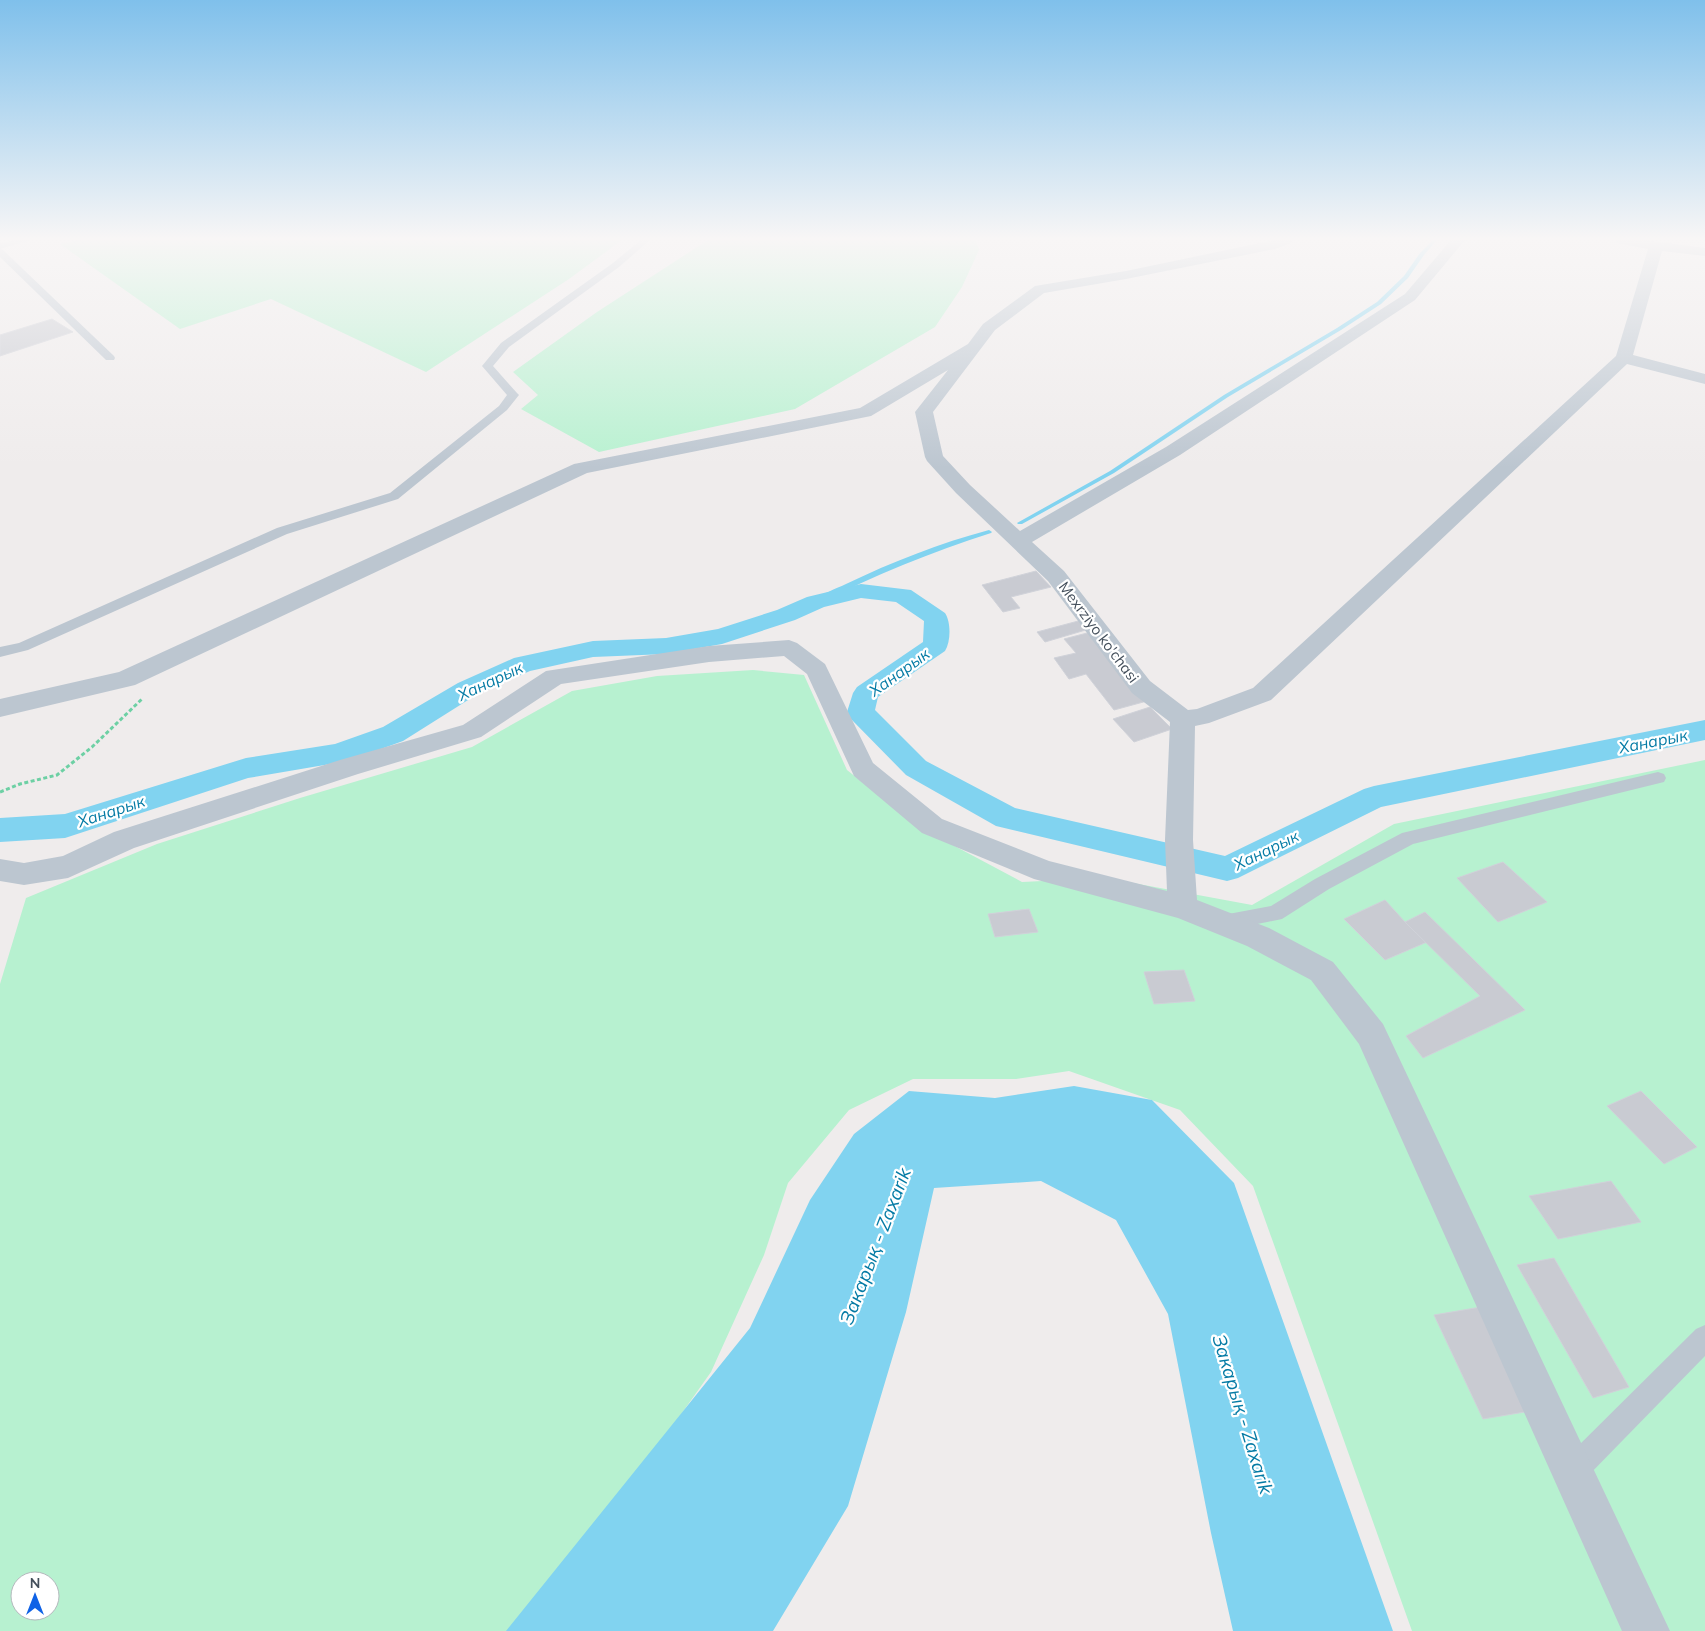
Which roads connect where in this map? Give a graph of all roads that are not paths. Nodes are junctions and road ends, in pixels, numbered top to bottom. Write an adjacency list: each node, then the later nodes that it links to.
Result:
1 (67, 316): 7 (lane)
2 (545, 316): 11 (lane)
3 (1004, 316): 6 (street)
4 (1381, 316): 10 (street)
5 (1636, 316): 8 (street)
6 (977, 345): 10 (street, Mexrziyo ko'chasi); 12 (street)
7 (110, 358)
8 (1624, 358): 9 (street); 13 (street)
9 (1705, 378)
10 (1020, 540): 13 (street, Mexrziyo ko'chasi)
11 (0, 652)
12 (0, 708)
13 (1183, 718): 16 (street)
14 (1658, 778): 17 (lane)
15 (0, 870): 16 (street)
16 (1183, 907): 17 (street)
17 (1223, 923): 19 (street)
18 (1705, 1338): 19 (lane)
19 (1573, 1471): 20 (street)
20 (1646, 1631)

